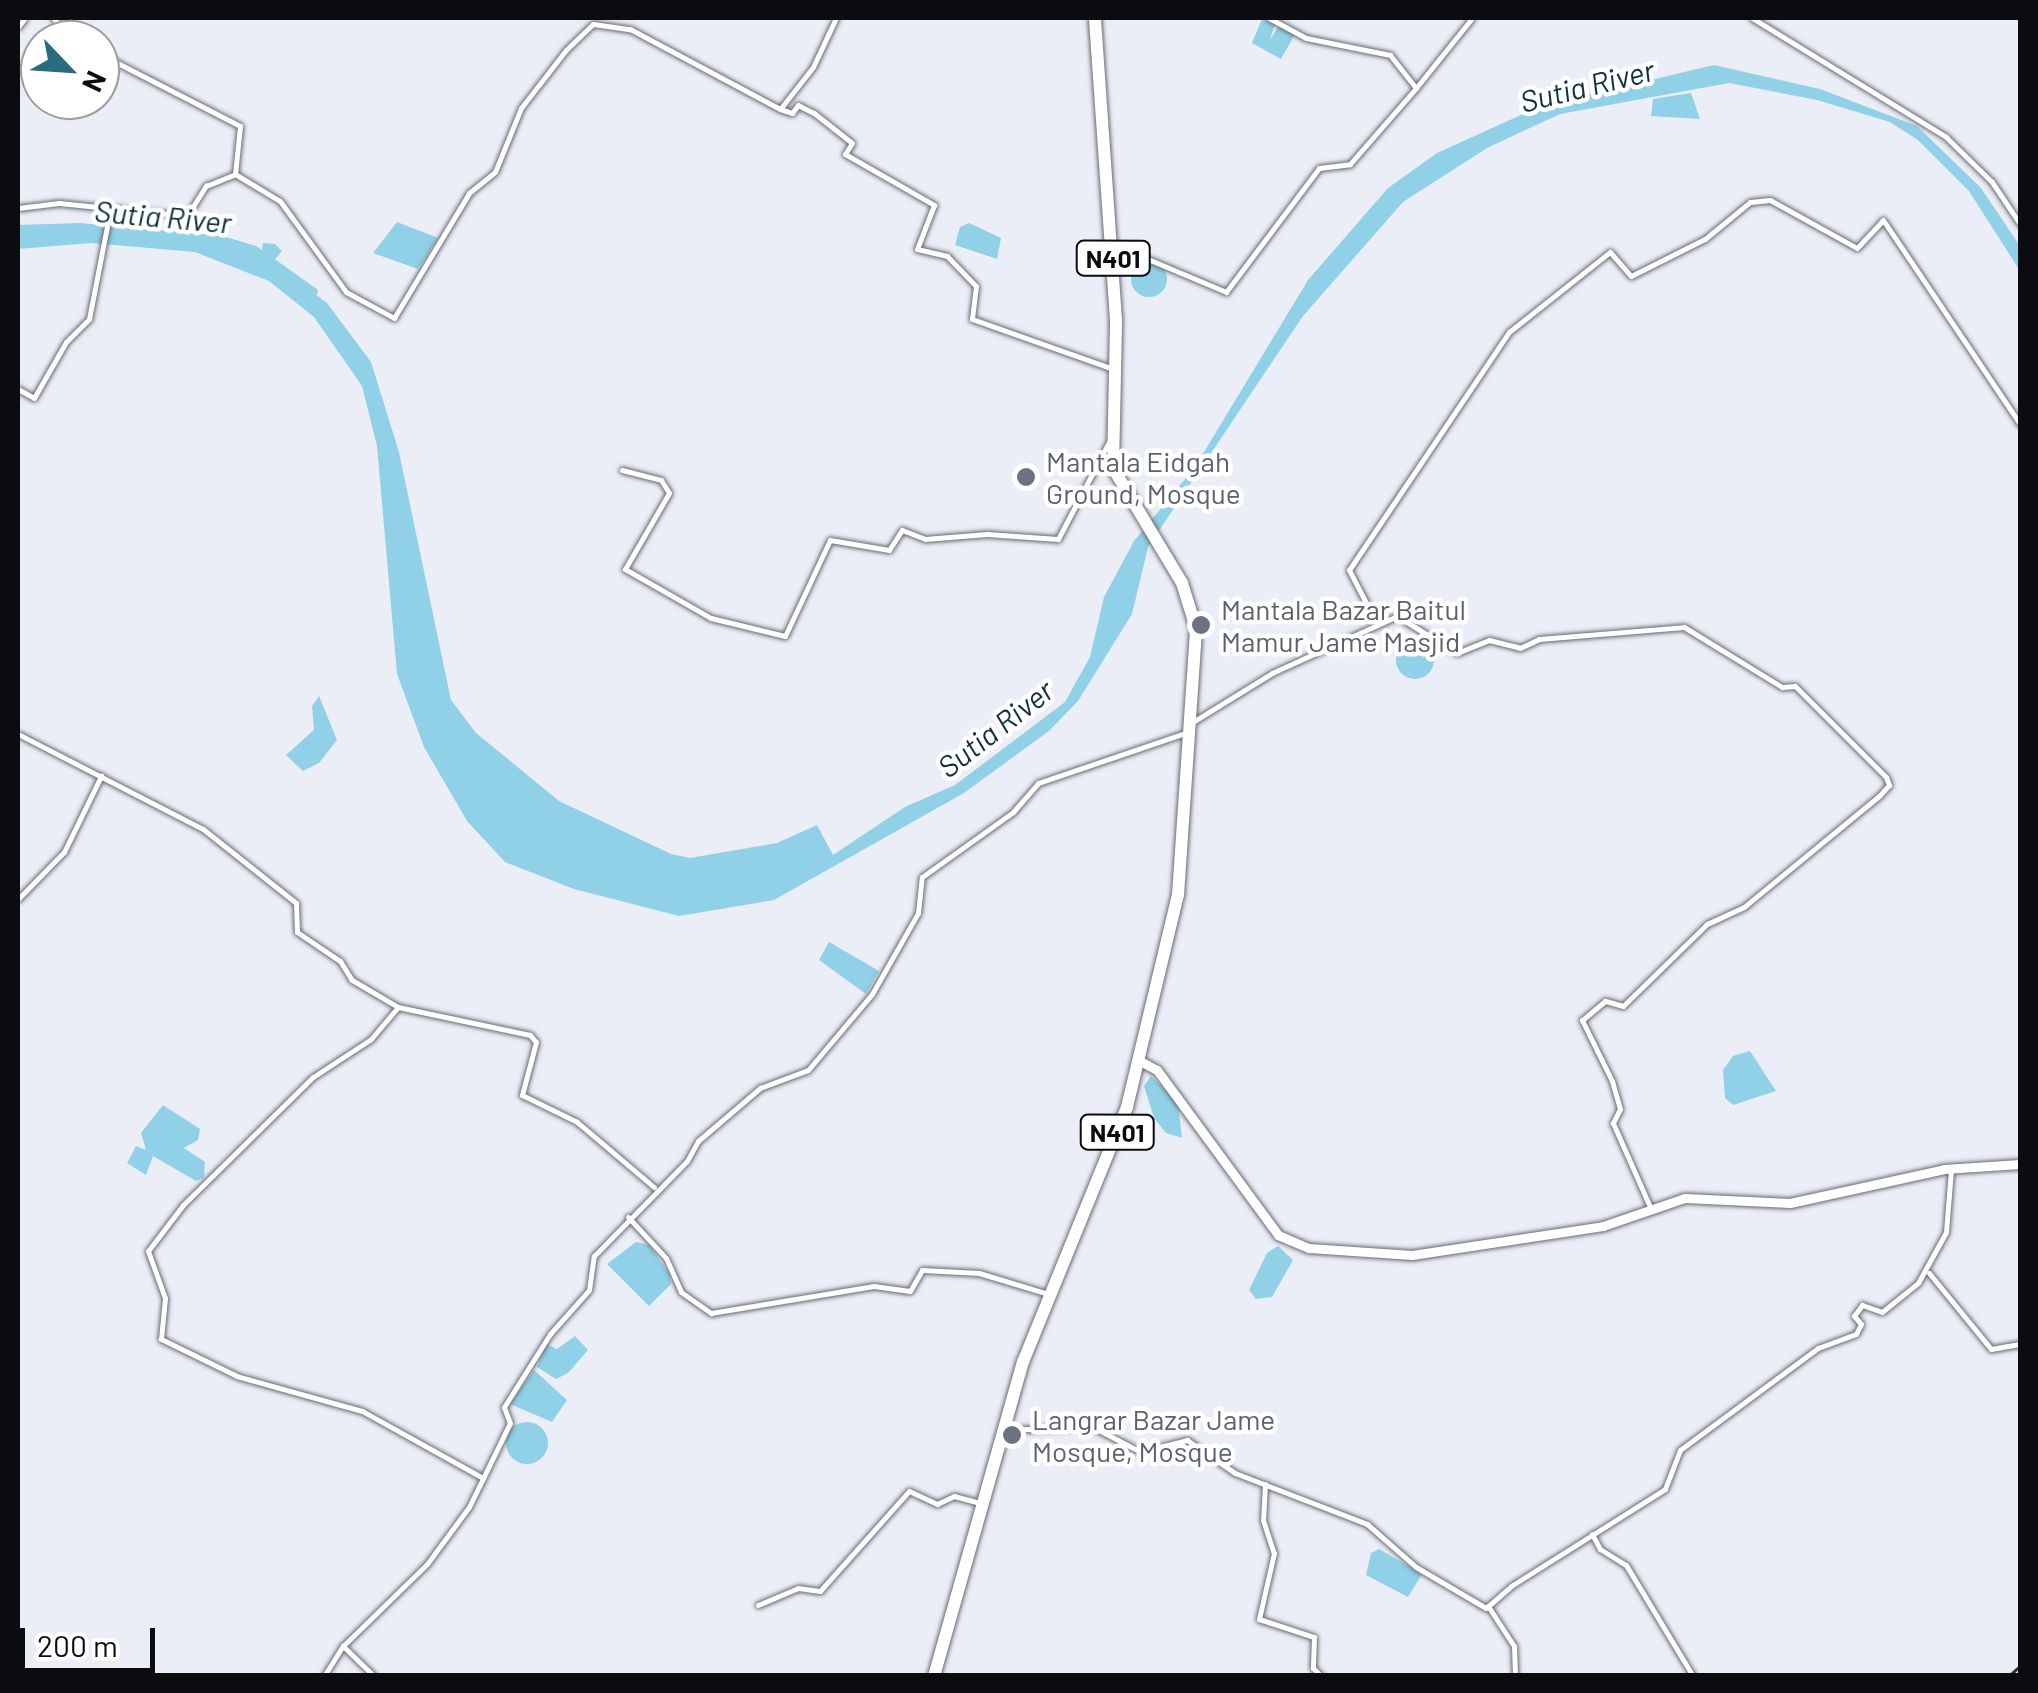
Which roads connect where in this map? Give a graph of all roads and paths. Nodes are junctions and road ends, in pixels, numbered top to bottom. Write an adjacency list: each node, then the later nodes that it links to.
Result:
1 (24, 18): 7 (street)
2 (836, 18): 10 (street)
3 (1095, 18): 15 (highway, N401)
4 (1269, 18): 9 (street)
5 (1472, 18): 9 (street)
6 (1752, 18): 14 (street)
7 (18, 27)
8 (120, 64): 11 (street)
9 (1416, 88): 15 (street)
10 (780, 109): 11 (street); 16 (street)
11 (235, 174): 13 (street)
12 (18, 208): 13 (street)
13 (110, 210): 17 (street)
14 (2020, 224)
15 (1112, 244): 16 (highway, N401)
16 (1113, 369): 19 (highway, N401)
17 (18, 389)
18 (2020, 424): 21 (street)
19 (1111, 441): 20 (street); 22 (highway, N401)
20 (622, 470)
21 (1376, 623): 22 (street); 31 (street)
22 (1191, 727): 27 (highway, N401); 30 (street)
23 (18, 734): 24 (street)
24 (101, 776): 25 (street); 26 (street)
25 (18, 899)
26 (398, 1007): 30 (street); 37 (street)
27 (1140, 1061): 31 (main road); 34 (highway, N401)
28 (2020, 1164): 29 (main road)
29 (1951, 1168): 31 (main road); 33 (street)
30 (654, 1187): 32 (street)
31 (1652, 1209)
32 (628, 1217): 34 (street); 37 (street)
33 (1929, 1273): 35 (street); 40 (street)
34 (1048, 1294): 36 (highway, N401)
35 (2020, 1344)
36 (1003, 1430): 38 (street); 39 (highway, N401)
37 (484, 1478): 43 (street)
38 (1265, 1482): 42 (street); 47 (street)
39 (980, 1503): 41 (street); 46 (highway, N401)
40 (1592, 1534): 42 (street); 49 (street)
41 (758, 1605)
42 (1488, 1606): 48 (street)
43 (343, 1646): 44 (street); 45 (street)
44 (324, 1676)
45 (374, 1676)
46 (934, 1676)
47 (1321, 1676)
48 (1515, 1676)
49 (1693, 1676)

